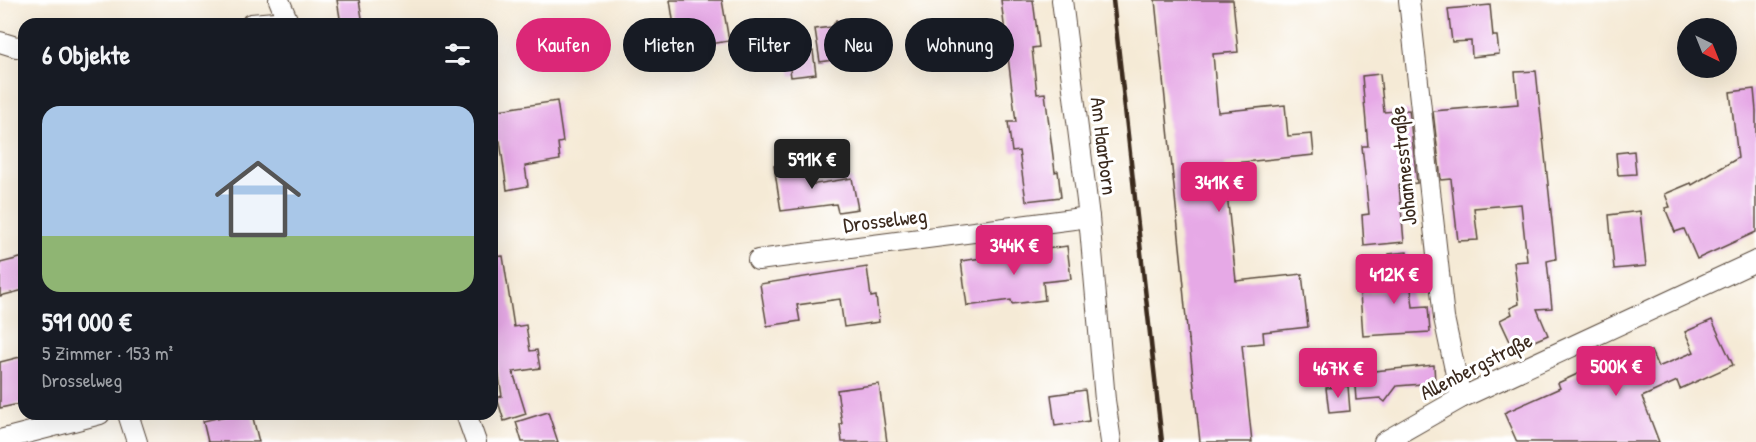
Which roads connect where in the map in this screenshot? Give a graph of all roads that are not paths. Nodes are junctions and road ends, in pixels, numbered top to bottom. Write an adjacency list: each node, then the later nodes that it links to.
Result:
1 (279, 0): 4 (street)
2 (1062, 0): 7 (street, Am Haarborn)
3 (1409, 0): 10 (street, Johannesstraße)
4 (286, 18)
5 (0, 42): 6 (street)
6 (18, 47)
7 (1089, 217): 8 (street, Drosselweg); 17 (street, Am Haarborn)
8 (758, 260)
9 (1756, 261): 10 (street, Allenbergstraße)
10 (1461, 398): 18 (street, Allenbergstraße)
11 (77, 420): 14 (street)
12 (130, 420): 15 (street)
13 (468, 420): 16 (street)
14 (0, 440)
15 (137, 442)
16 (476, 442)
17 (1111, 442)
18 (1384, 442)

